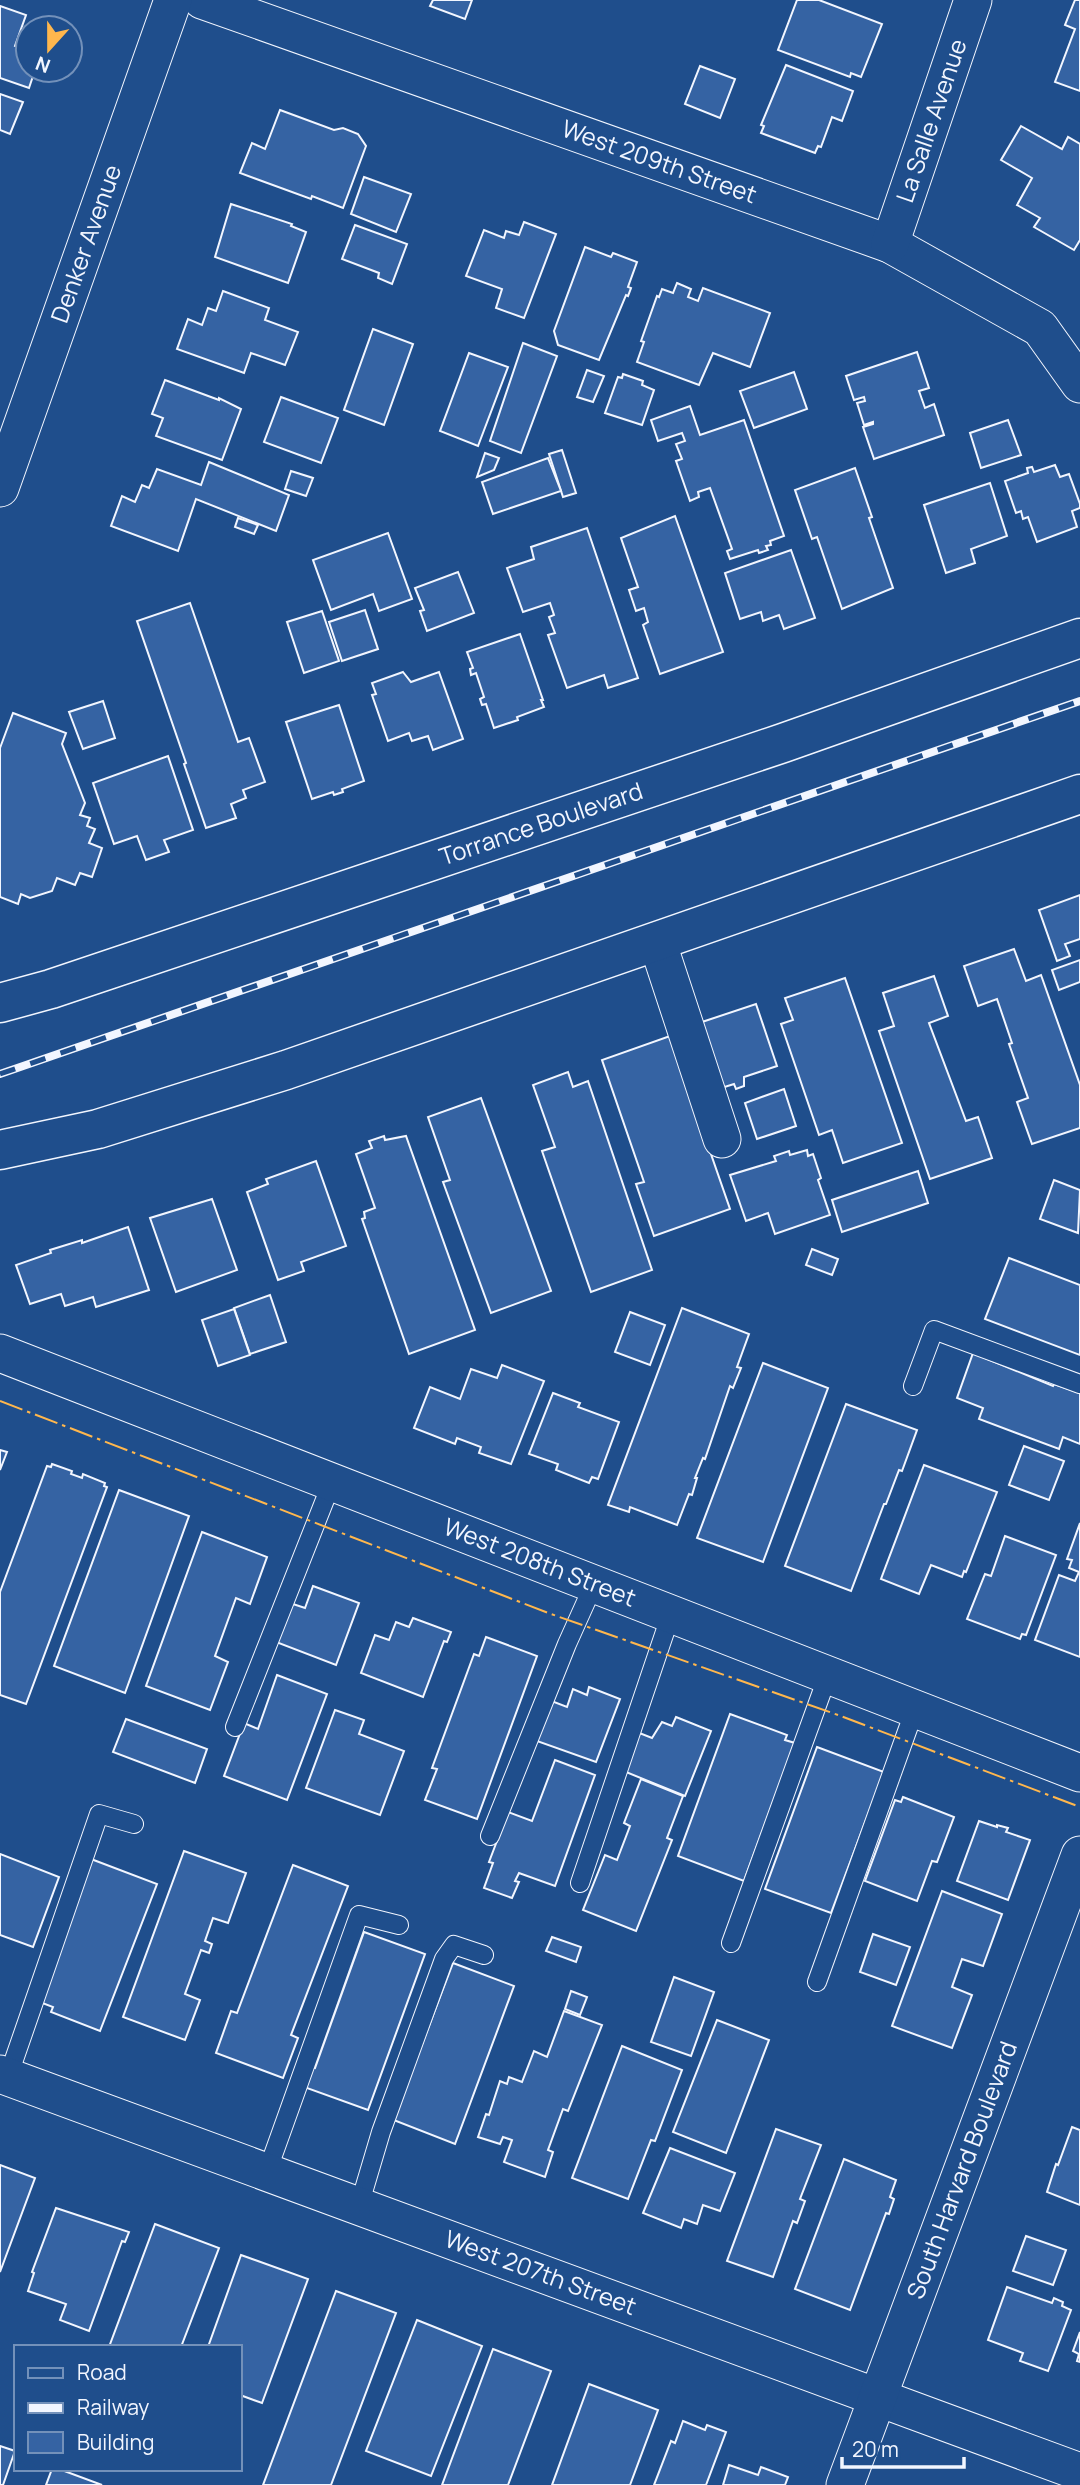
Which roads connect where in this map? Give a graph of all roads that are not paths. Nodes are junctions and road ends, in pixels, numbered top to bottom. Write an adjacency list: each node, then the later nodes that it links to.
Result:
1 (173, 0): 6 (street, Denker Avenue)
2 (202, 0): 4 (street, West 209th Street)
3 (973, 0): 4 (street, La Salle Avenue)
4 (890, 244): 5 (street, West 209th Street)
5 (1080, 384)
6 (0, 488)
7 (1080, 638): 10 (main road, Torrance Boulevard)
8 (1080, 794): 9 (main road)
9 (657, 941): 11 (street); 12 (main road)
10 (0, 1003)
11 (722, 1139)
12 (2, 1151)
13 (0, 1353): 16 (street, West 208th Street)
14 (1080, 1384): 15 (lane)
15 (913, 1386)
16 (332, 1482): 17 (street, West 208th Street); 21 (lane)
17 (594, 1584): 18 (street, West 208th Street); 24 (lane)
18 (671, 1614): 19 (street, West 208th Street); 26 (lane)
19 (828, 1675): 20 (street, West 208th Street); 28 (lane)
20 (915, 1709): 22 (street, West 208th Street); 30 (lane)
21 (235, 1727)
22 (1080, 1773)
23 (134, 1824): 31 (lane)
24 (490, 1836)
25 (1080, 1855): 34 (street, South Harvard Boulevard)
26 (580, 1883)
27 (399, 1924): 32 (lane)
28 (731, 1942)
29 (484, 1955): 33 (lane)
30 (817, 1982)
31 (4, 2075): 32 (street, West 207th Street)
32 (267, 2172): 33 (street, West 207th Street)
33 (359, 2206): 34 (street, West 207th Street)
34 (878, 2396): 35 (street, West 207th Street); 36 (street, South Harvard Boulevard)
35 (1080, 2472)
36 (845, 2485)

